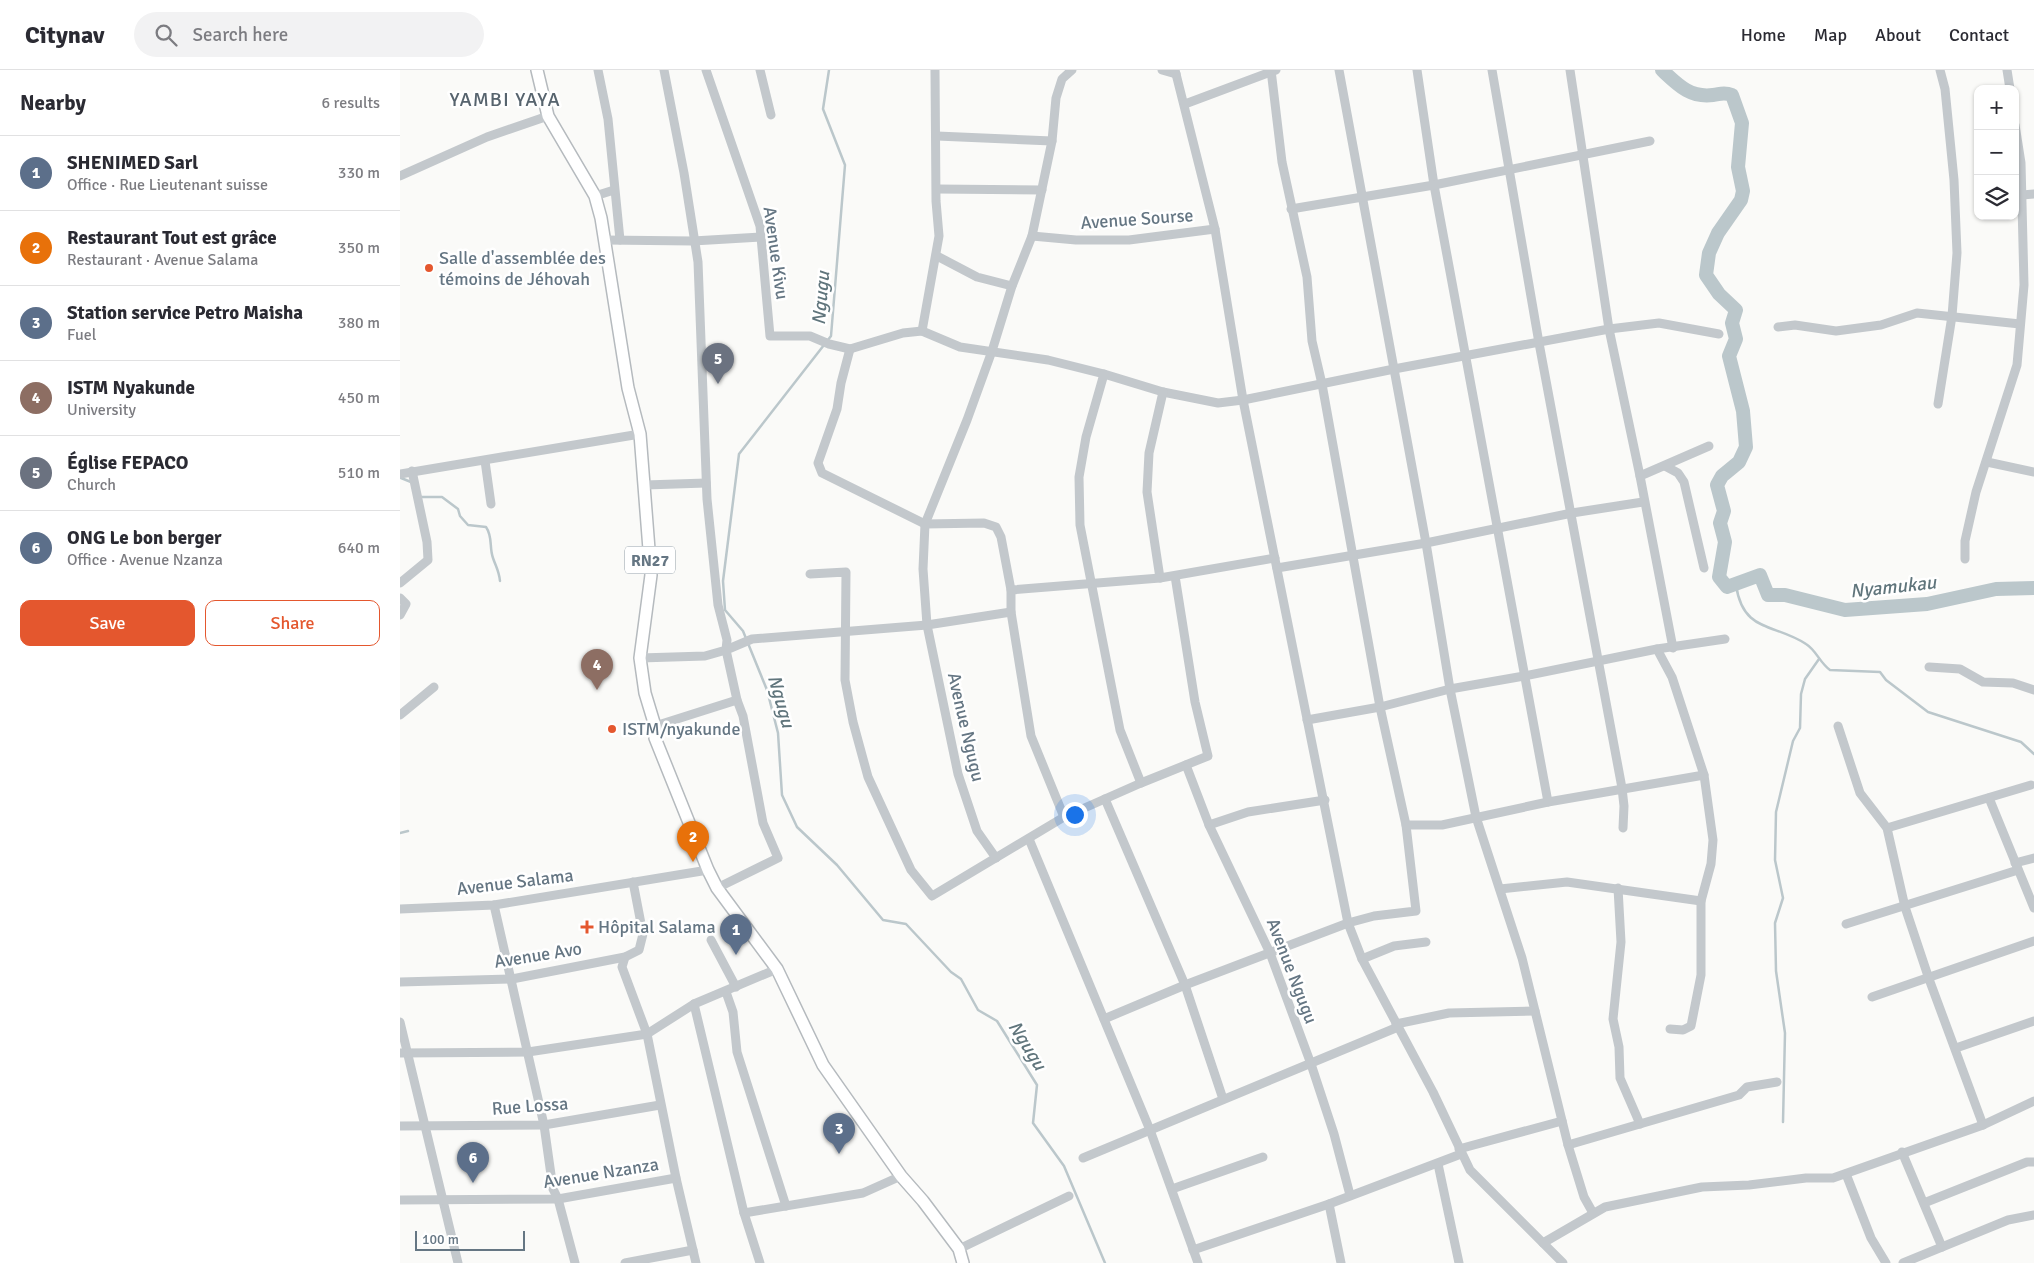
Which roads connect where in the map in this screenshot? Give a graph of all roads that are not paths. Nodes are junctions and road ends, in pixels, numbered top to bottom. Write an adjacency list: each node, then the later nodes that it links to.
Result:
1 (537, 70): 20 (main road, RN27)
2 (598, 70): 30 (street)
3 (664, 70): 42 (street)
4 (706, 70): 39 (street, Avenue Kivu)
5 (760, 70): 19 (street)
6 (935, 70): 22 (street)
7 (1072, 70): 23 (street)
8 (1162, 70): 16 (street)
9 (1339, 70): 35 (street)
10 (1417, 70): 28 (street)
11 (1492, 70): 26 (street)
12 (1570, 70): 25 (street)
13 (1940, 70): 45 (street)
14 (2007, 70): 17 (street)
15 (1273, 71): 18 (street); 36 (street)
16 (1176, 72): 18 (street)
17 (2009, 85)
18 (1184, 104): 37 (street)
19 (771, 115)
20 (548, 116): 27 (street); 34 (main road, RN27)
21 (2016, 130): 33 (street)
22 (937, 136): 23 (street); 29 (street)
23 (1052, 141): 31 (street)
24 (1650, 141): 25 (street)
25 (1582, 156): 26 (street); 48 (street)
26 (1508, 170): 28 (street); 51 (street)
27 (400, 176)
28 (1434, 185): 35 (street); 54 (street)
29 (937, 188): 31 (street); 43 (street)
30 (614, 190): 34 (street); 41 (street)
31 (1042, 190): 38 (street)
32 (2034, 194): 33 (street)
33 (2022, 195): 46 (street)
34 (595, 196): 40 (main road, RN27)
35 (1361, 198): 36 (street); 55 (street)
36 (1291, 209): 57 (street)
37 (1215, 229): 38 (street, Avenue Sourse); 59 (street)
38 (1032, 236): 44 (street)
39 (761, 237): 42 (street); 52 (street, Avenue Kivu)
40 (605, 240): 41 (street); 61 (main road, RN27)
41 (620, 240): 42 (street)
42 (693, 241): 70 (street)
43 (936, 256): 44 (street); 49 (street)
44 (1012, 286): 53 (street)
45 (1952, 316): 46 (street); 47 (street); 60 (street)
46 (2020, 324): 64 (street)
47 (1778, 327)
48 (1609, 329): 50 (street); 51 (street); 69 (street)
49 (922, 331): 52 (street); 53 (street)
50 (1719, 334)
51 (1539, 343): 54 (street); 74 (street)
52 (850, 348): 75 (street)
53 (992, 351): 56 (street); 75 (street)
54 (1467, 356): 55 (street); 76 (street)
55 (1394, 369): 57 (street); 77 (street)
56 (1104, 374): 58 (street); 87 (street)
57 (1322, 384): 59 (street); 78 (street)
58 (1163, 392): 59 (street); 85 (street)
59 (1244, 400): 79 (street)
60 (1938, 404)
61 (640, 434): 63 (street); 71 (main road, RN27)
62 (1709, 446): 65 (street)
63 (484, 461): 66 (street); 73 (street)
64 (1987, 462): 67 (street); 80 (street)
65 (1664, 466): 69 (street); 82 (street)
66 (412, 471): 68 (street); 86 (street)
67 (2034, 472)
68 (400, 474)
69 (1640, 476): 72 (street)
70 (706, 483): 71 (street); 97 (street)
71 (645, 485): 98 (main road, RN27)
72 (1643, 502): 74 (street); 95 (street)
73 (491, 504)
74 (1572, 513): 76 (street); 99 (street)
75 (925, 524): 88 (street); 92 (street)
76 (1497, 528): 77 (street); 101 (street)
77 (1426, 543): 78 (street); 103 (street)
78 (1352, 555): 81 (street); 106 (street)
79 (1275, 558): 81 (street); 84 (street)
80 (1965, 559)
81 (1277, 568): 108 (street)
82 (1704, 568)
83 (810, 574): 93 (street)
84 (1175, 576): 85 (street); 111 (street)
85 (1160, 578): 87 (street)
86 (400, 583)
87 (1090, 585): 88 (street); 113 (street)
88 (1011, 590): 90 (street)
89 (403, 601): 91 (street)
90 (1012, 612): 92 (street); 120 (street)
91 (400, 615)
92 (927, 625): 93 (street); 127 (street, Avenue Ngugu)
93 (845, 633): 97 (street); 127 (street)
94 (1725, 639): 95 (street)
95 (1673, 648): 96 (street)
96 (1658, 649): 99 (street); 112 (street)
97 (726, 650): 98 (street); 105 (street)
98 (640, 658): 109 (main road, RN27)
99 (1598, 661): 101 (street); 115 (street)
100 (1929, 667): 104 (street)
101 (1524, 676): 103 (street); 119 (street)
102 (434, 687): 107 (street)
103 (1450, 688): 106 (street); 121 (street)
104 (2034, 690)
105 (737, 700): 109 (street); 132 (street)
106 (1380, 707): 108 (street); 123 (street)
107 (400, 715)
108 (1307, 720): 118 (street)
109 (655, 726): 130 (main road, RN27)
110 (1838, 726): 125 (street)
111 (1186, 765): 113 (street); 122 (street, Avenue Ngugu)
112 (1704, 775): 115 (street); 135 (street)
113 (1140, 783): 117 (street)
114 (2031, 785): 116 (street)
115 (1622, 788): 119 (street); 124 (street)
116 (1989, 798): 125 (street); 129 (street)
117 (1105, 799): 120 (street); 152 (street)
118 (1325, 800): 122 (street); 140 (street)
119 (1548, 802): 121 (street)
120 (1064, 817): 126 (street)
121 (1476, 817): 123 (street); 134 (street)
122 (1209, 825): 145 (street, Avenue Ngugu)
123 (1406, 825): 140 (street)
124 (1623, 828)
125 (1887, 828): 137 (street)
126 (1029, 839): 127 (street); 158 (street)
127 (996, 858)
128 (2034, 858): 129 (street)
129 (2017, 867): 137 (street); 138 (street)
130 (708, 870): 131 (street, Avenue Salama); 132 (main road, RN27)
131 (633, 882): 136 (street, Avenue Salama); 146 (street)
132 (717, 888): 148 (main road, RN27)
133 (1618, 888): 134 (street); 135 (street); 173 (street)
134 (1500, 889): 157 (street)
135 (1701, 901): 162 (street)
136 (494, 905): 139 (street, Avenue Salama); 149 (street)
137 (1906, 907): 141 (street); 150 (street)
138 (2034, 908)
139 (400, 909)
140 (1348, 924): 145 (street); 147 (street)
141 (1846, 924)
142 (711, 940): 153 (street)
143 (2034, 941): 150 (street)
144 (1426, 942): 147 (street)
145 (1270, 953): 152 (street); 167 (street, Avenue Ngugu)
146 (625, 956): 149 (street, Avenue Avo); 163 (street)
147 (1362, 959): 161 (street)
148 (777, 969): 153 (street); 187 (main road, RN27)
149 (512, 979): 151 (street, Avenue Avo); 165 (street)
150 (1929, 979): 155 (street); 164 (street)
151 (400, 982)
152 (1185, 985): 158 (street); 169 (street)
153 (736, 987): 154 (street)
154 (726, 992): 156 (street); 197 (street)
155 (1872, 997)
156 (694, 1004): 163 (street); 198 (street)
157 (1535, 1011): 161 (street); 172 (street)
158 (1104, 1019): 178 (street)
159 (400, 1022): 166 (street)
160 (2034, 1022): 164 (street)
161 (1397, 1025): 167 (street); 180 (street)
162 (1670, 1029)
163 (647, 1034): 165 (street); 171 (street)
164 (1956, 1048): 175 (street)
165 (528, 1052): 166 (street); 174 (street)
166 (404, 1053): 177 (street)
167 (1311, 1064): 169 (street); 190 (street, Avenue Ngugu)
168 (1777, 1082): 173 (street)
169 (1223, 1098): 178 (street)
170 (2034, 1101): 175 (street)
171 (660, 1106): 174 (street, Rue Lossa); 188 (street)
172 (1562, 1121): 179 (street); 180 (street)
173 (1640, 1124): 179 (street)
174 (544, 1125): 177 (street, Rue Lossa); 193 (street)
175 (1983, 1125): 181 (street)
176 (400, 1126): 177 (street, Rue Lossa)
177 (424, 1126): 192 (street)
178 (1150, 1130): 183 (street); 189 (street)
179 (1568, 1145): 199 (street)
180 (1460, 1152): 185 (street); 201 (street)
181 (1902, 1152): 186 (street); 195 (street)
182 (1263, 1157): 189 (street)
183 (1083, 1158)
184 (2034, 1162): 195 (street)
185 (1438, 1164): 190 (street); 214 (street)
186 (1846, 1174): 199 (street); 216 (street)
187 (900, 1176): 197 (street); 203 (main road, RN27)
188 (676, 1178): 193 (street, Avenue Nzanza); 204 (street)
189 (1172, 1189): 205 (street)
190 (1350, 1195): 196 (street)
191 (1069, 1196): 203 (street)
192 (442, 1199): 193 (street, Avenue Nzanza); 194 (street, Avenue Nzanza); 206 (street)
193 (558, 1199): 207 (street)
194 (400, 1200)
195 (1924, 1203): 202 (street)
196 (1329, 1204): 205 (street); 213 (street)
197 (786, 1206): 198 (street)
198 (744, 1213): 210 (street)
199 (1594, 1213): 201 (street)
200 (2034, 1215): 202 (street)
201 (1543, 1243): 215 (street)
202 (1942, 1247): 217 (street)
203 (959, 1249): 211 (main road, RN27)
204 (693, 1250): 208 (street); 209 (street)
205 (1193, 1250): 212 (street)
206 (458, 1263)
207 (574, 1263)
208 (625, 1263)
209 (696, 1263)
210 (760, 1263)
211 (963, 1263)
212 (1198, 1263)
213 (1341, 1263)
214 (1459, 1263)
215 (1563, 1263)
216 (1886, 1263)
217 (1903, 1263)

